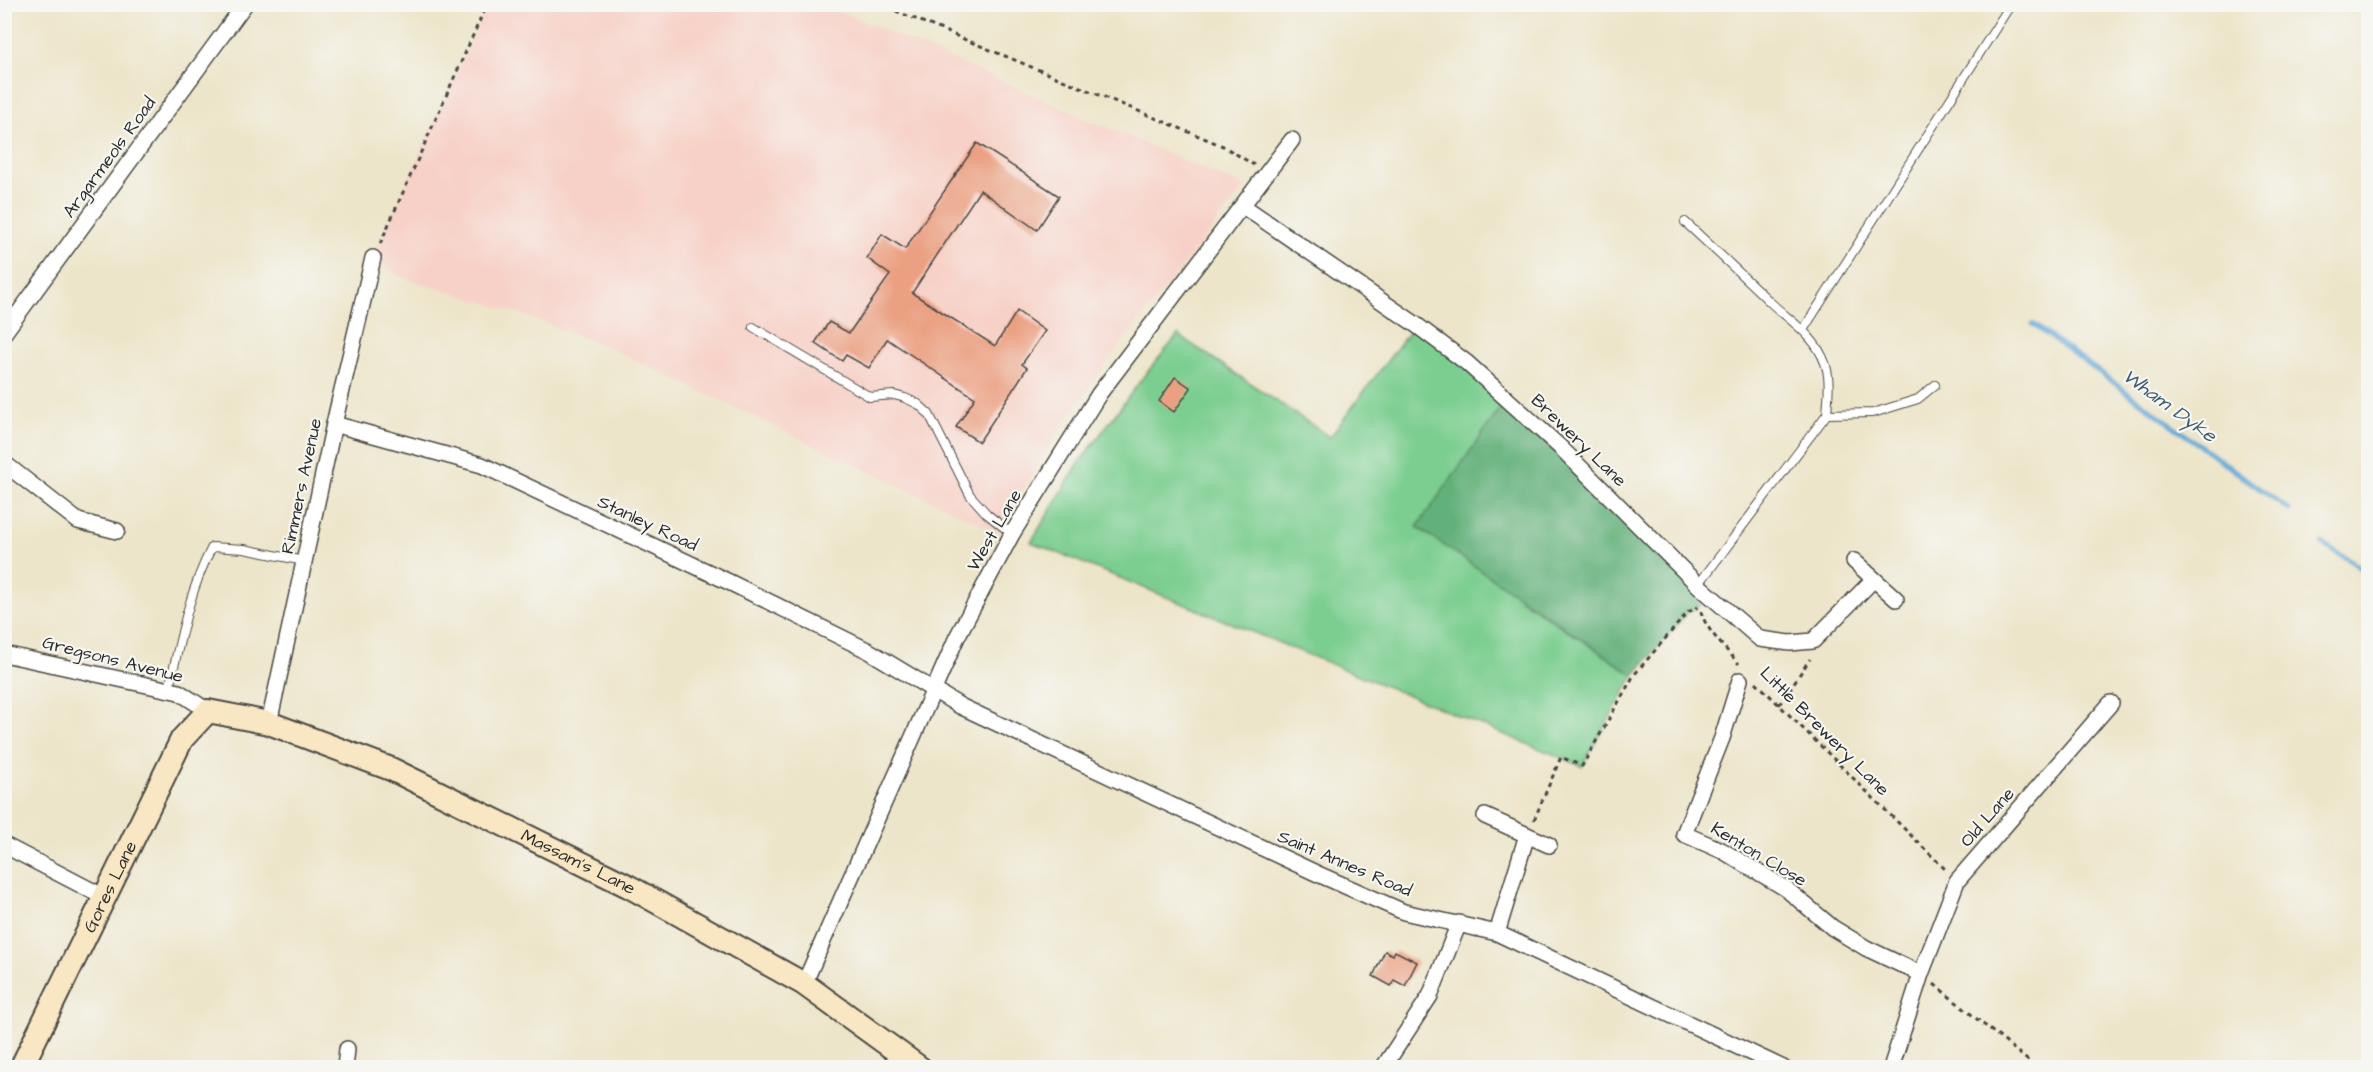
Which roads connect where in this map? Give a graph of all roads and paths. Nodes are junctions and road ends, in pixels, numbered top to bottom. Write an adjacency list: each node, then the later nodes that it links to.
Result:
1 (245, 4): 13 (street, Argarmeols Road)
2 (487, 4): 10 (path)
3 (879, 4): 5 (path)
4 (2011, 4): 12 (lane)
5 (885, 6): 7 (path)
6 (1292, 140): 7 (street, West Lane)
7 (1266, 173): 8 (street, West Lane)
8 (1243, 206): 19 (street, West Lane); 23 (street, Brewery Lane)
9 (1685, 222): 12 (lane)
10 (373, 258): 16 (street, Rimmers Avenue)
11 (753, 327): 19 (lane)
12 (1803, 330): 15 (lane)
13 (4, 333)
14 (1935, 385): 15 (lane)
15 (1827, 414): 23 (lane)
16 (334, 424): 20 (street, Rimmers Avenue); 28 (street, Stanley Road)
17 (4, 463): 18 (street)
18 (117, 531)
19 (1012, 534): 28 (street, West Lane)
20 (304, 561): 29 (lane); 33 (street, Rimmers Avenue)
21 (1854, 561): 22 (street)
22 (1874, 580): 24 (street); 25 (street)
23 (1698, 585): 25 (street, Brewery Lane)
24 (1896, 599)
25 (1813, 641): 31 (path)
26 (4, 654): 29 (street, Gregsons Avenue)
27 (1744, 675): 31 (path, Little Brewery Lane); 35 (path, Little Brewery Lane); 42 (street, Kenton Close)
28 (933, 688): 40 (street, Saint Annes Road); 43 (street, West Lane)
29 (170, 689): 32 (street, Gregsons Avenue)
30 (2111, 704): 38 (street, Old Lane)
31 (1779, 705): 38 (path, Little Brewery Lane)
32 (208, 711): 33 (street, Massam's Lane); 39 (street, Gores Lane)
33 (269, 723): 43 (street, Massam's Lane)
34 (1485, 816): 35 (street)
35 (1527, 835): 37 (street); 41 (street)
36 (4, 845): 39 (street)
37 (1549, 845)
38 (1957, 881): 42 (street, Old Lane)
39 (104, 897): 45 (street, Gores Lane)
40 (1459, 923): 41 (street, Saint Annes Road); 48 (street)
41 (1497, 933): 49 (street, Saint Annes Road)
42 (1921, 974): 50 (street, Old Lane); 51 (path)
43 (804, 984): 47 (street, Massam's Lane)
44 (347, 1049): 46 (street)
45 (21, 1068)
46 (345, 1068)
47 (920, 1068)
48 (1383, 1068)
49 (1783, 1068)
50 (1891, 1068)
51 (2037, 1068)

